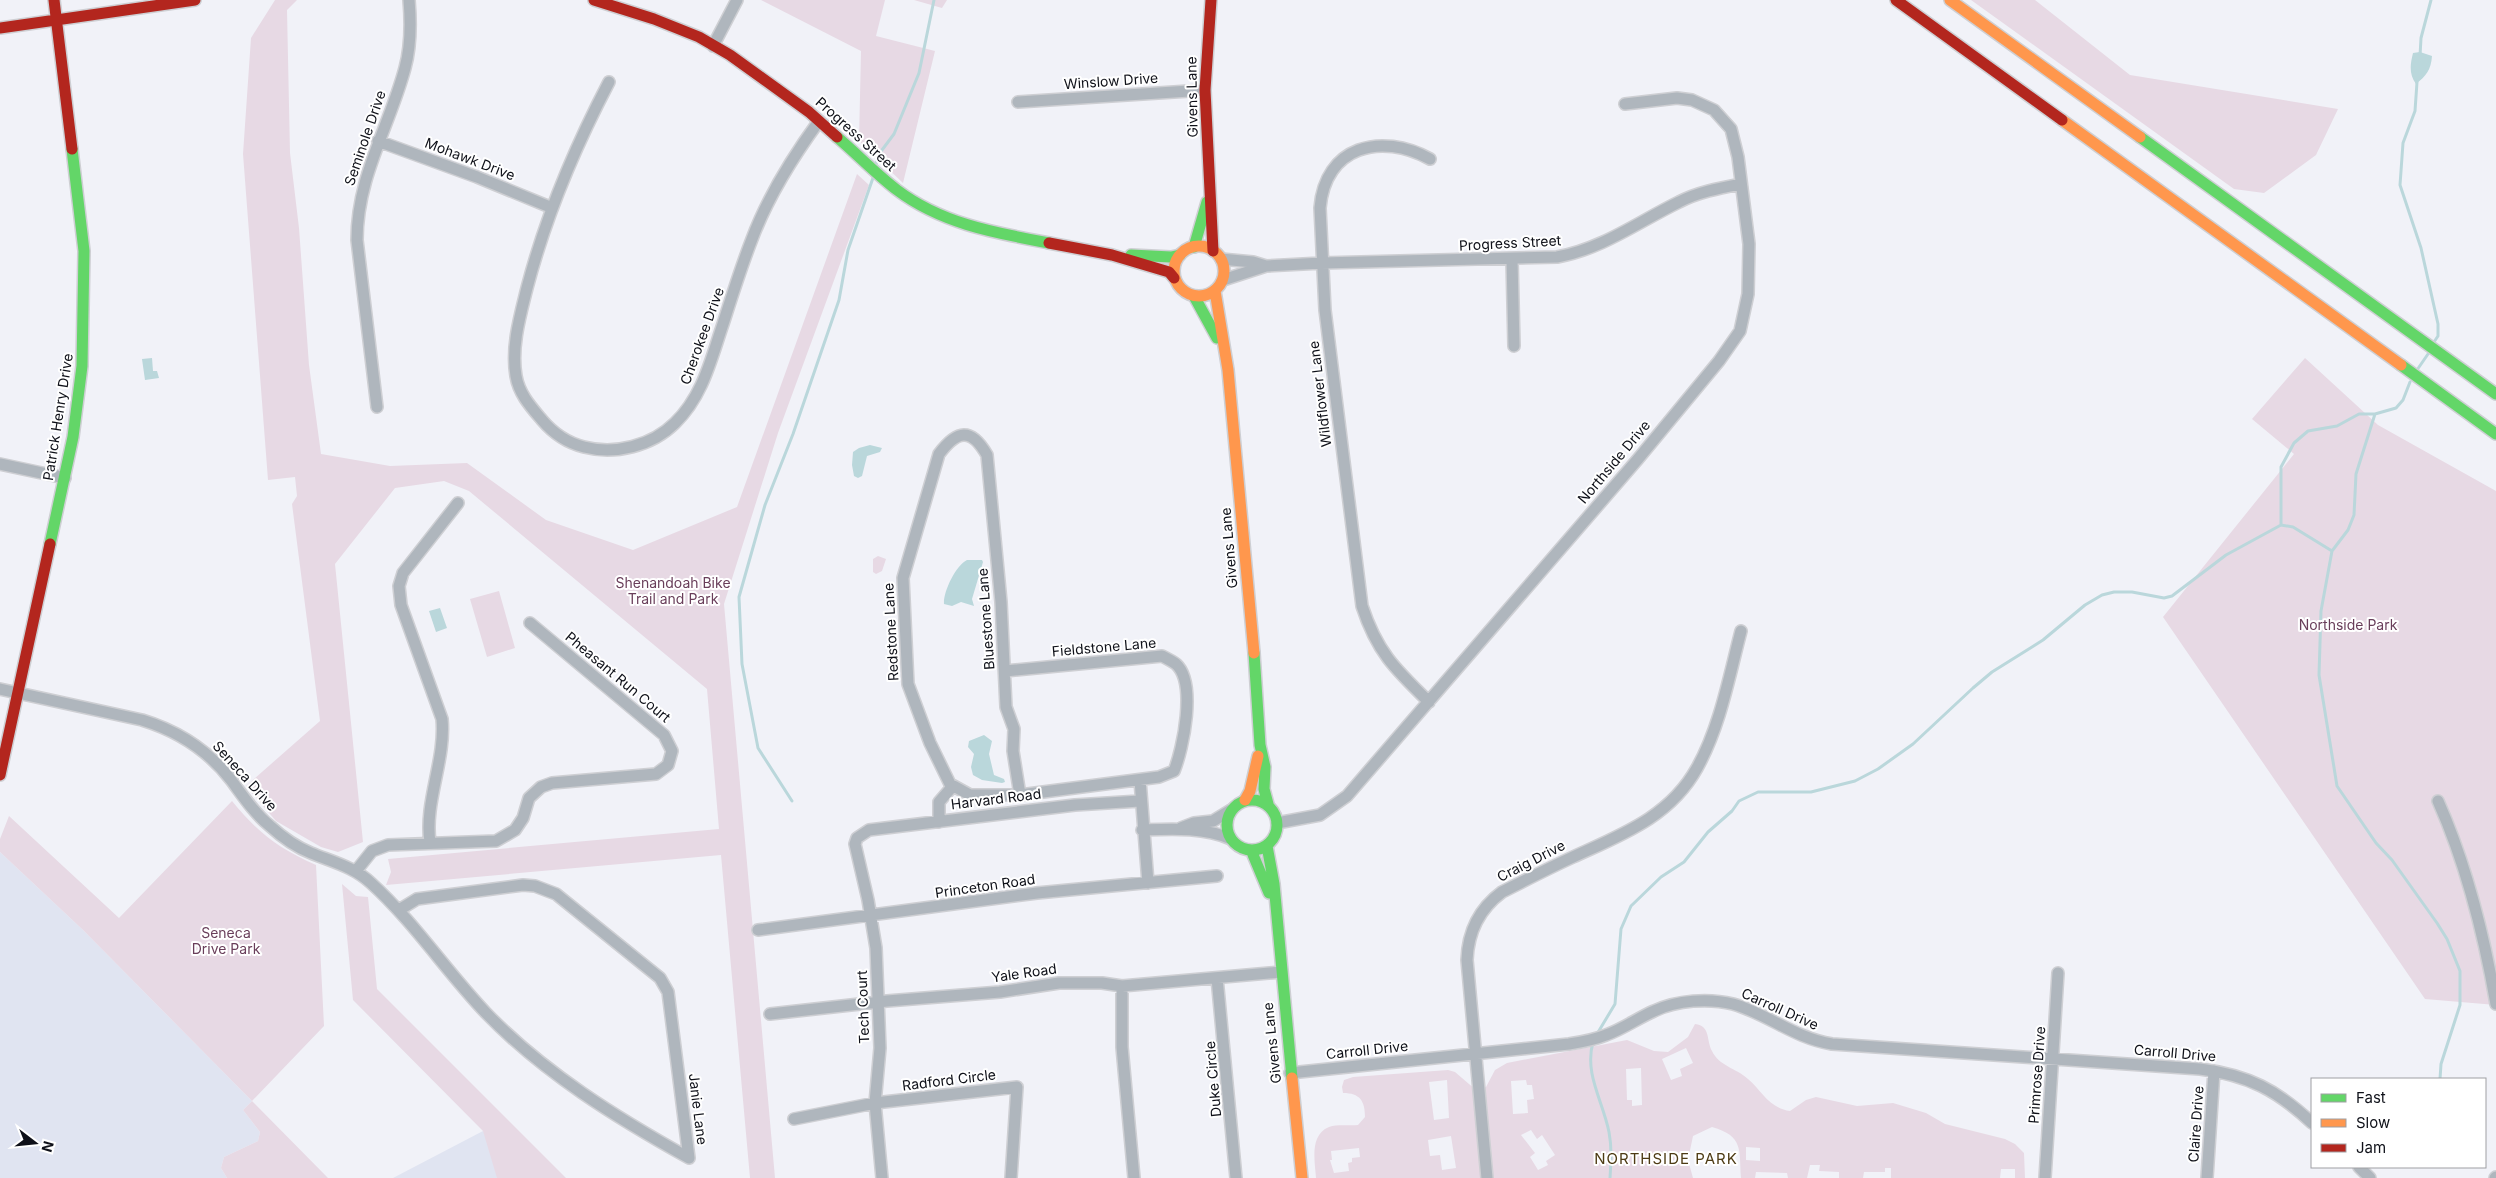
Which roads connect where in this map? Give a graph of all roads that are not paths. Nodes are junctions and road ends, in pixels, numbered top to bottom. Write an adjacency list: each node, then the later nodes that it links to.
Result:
1 (54, 0): 9 (main road, Patrick Henry Drive)
2 (195, 0): 9 (main road)
3 (409, 0): 17 (street, Seminole Drive)
4 (594, 0): 11 (main road, Progress Street)
5 (737, 0): 11 (street)
6 (1210, 0): 13 (main road, Givens Lane)
7 (1896, 0): 37 (main road)
8 (1950, 0): 35 (main road)
9 (57, 21): 10 (main road); 40 (main road, Patrick Henry Drive)
10 (0, 28)
11 (713, 46): 16 (main road, Progress Street)
12 (609, 82): 21 (street, Cherokee Drive)
13 (1205, 90): 14 (street, Winslow Drive); 20 (main road, Givens Lane)
14 (1018, 102)
15 (1625, 104): 19 (street, Northside Drive)
16 (819, 121): 21 (street, Cherokee Drive); 23 (main road, Progress Street)
17 (378, 141): 21 (street, Mohawk Drive); 36 (street, Seminole Drive)
18 (1430, 159): 27 (street, Wildflower Lane)
19 (1741, 184): 26 (street, Progress Street); 47 (street, Northside Drive)
20 (1210, 194): 22 (main road, Givens Lane); 25 (main road, Givens Lane)
21 (550, 207)
22 (1194, 247): 24 (main road); 25 (main road)
23 (1112, 255): 24 (main road, Progress Street); 29 (main road, Progress Street)
24 (1180, 255): 29 (main road)
25 (1217, 255): 28 (street, Progress Street); 30 (main road)
26 (1512, 260): 27 (street, Progress Street); 33 (street)
27 (1322, 262): 28 (street, Progress Street); 47 (street, Wildflower Lane)
28 (1266, 266): 30 (street, Progress Street)
29 (1174, 278): 32 (main road)
30 (1222, 280): 31 (main road)
31 (1215, 291): 32 (main road); 34 (main road, Givens Lane)
32 (1194, 296): 34 (main road, Givens Lane)
33 (1514, 346)
34 (1224, 348): 48 (main road, Givens Lane)
35 (2496, 394)
36 (377, 407)
37 (2496, 434)
38 (980, 442): 44 (street, Bluestone Lane); 51 (street, Redstone Lane)
39 (0, 464): 40 (street)
40 (65, 478): 46 (main road, Patrick Henry Drive)
41 (458, 502): 64 (street)
42 (530, 623): 64 (street, Pheasant Run Court)
43 (1741, 632): 81 (street, Craig Drive)
44 (1005, 671): 50 (street, Fieldstone Lane); 52 (street, Bluestone Lane)
45 (0, 689): 46 (street, Seneca Drive)
46 (18, 693): 49 (main road, Patrick Henry Drive); 67 (street, Seneca Drive)
47 (1429, 702): 59 (street, Northside Drive)
48 (1260, 745): 53 (main road, Givens Lane); 56 (main road, Givens Lane)
49 (0, 775)
50 (1140, 780): 52 (street, Fieldstone Lane); 54 (street)
51 (952, 787): 52 (street); 58 (street)
52 (1020, 795)
53 (1245, 800): 56 (main road); 57 (main road)
54 (1140, 801): 58 (street, Harvard Road); 61 (street)
55 (2438, 801): 79 (street)
56 (1268, 804): 59 (main road)
57 (1231, 810): 60 (street); 63 (main road)
58 (939, 822): 62 (street, Harvard Road)
59 (1277, 823): 65 (main road)
60 (1181, 828): 61 (street); 63 (street)
61 (1142, 830): 69 (street)
62 (857, 838): 72 (street, Tech Court)
63 (1231, 839): 66 (main road)
64 (430, 842): 67 (street, Pheasant Run Court)
65 (1267, 846): 66 (main road); 70 (main road, Givens Lane)
66 (1251, 850): 70 (main road, Givens Lane)
67 (356, 871): 71 (street, Janie Lane)
68 (1217, 876): 69 (street, Princeton Road)
69 (1148, 883): 72 (street, Princeton Road)
70 (1274, 906): 74 (main road, Givens Lane)
71 (399, 910): 71 (street, Janie Lane)
72 (872, 916): 73 (street, Princeton Road); 78 (street, Tech Court)
73 (758, 930)
74 (1281, 972): 76 (street, Yale Road); 84 (main road, Givens Lane)
75 (2058, 973): 82 (street, Primrose Drive)
76 (1217, 978): 77 (street, Yale Road); 92 (street, Duke Circle)
77 (1122, 986): 78 (street, Yale Road); 91 (street)
78 (878, 1002): 80 (street, Yale Road); 85 (street, Tech Court)
79 (2496, 1004)
80 (770, 1014)
81 (1477, 1054): 82 (street, Carroll Drive); 84 (street, Carroll Drive); 94 (street, Craig Drive)
82 (2052, 1059): 83 (street, Carroll Drive); 95 (street, Primrose Drive)
83 (2214, 1071): 87 (street, Carroll Drive); 96 (street, Claire Drive)
84 (1290, 1073): 93 (main road, Givens Lane)
85 (875, 1103): 86 (street, Radford Circle); 89 (street, Tech Court); 90 (street, Radford Circle)
86 (794, 1118)
87 (2311, 1121)
88 (2360, 1168): 97 (street)
89 (882, 1178)
90 (1010, 1178)
91 (1134, 1178)
92 (1236, 1178)
93 (1302, 1178)
94 (1487, 1178)
95 (2046, 1178)
96 (2207, 1178)
97 (2370, 1178)

